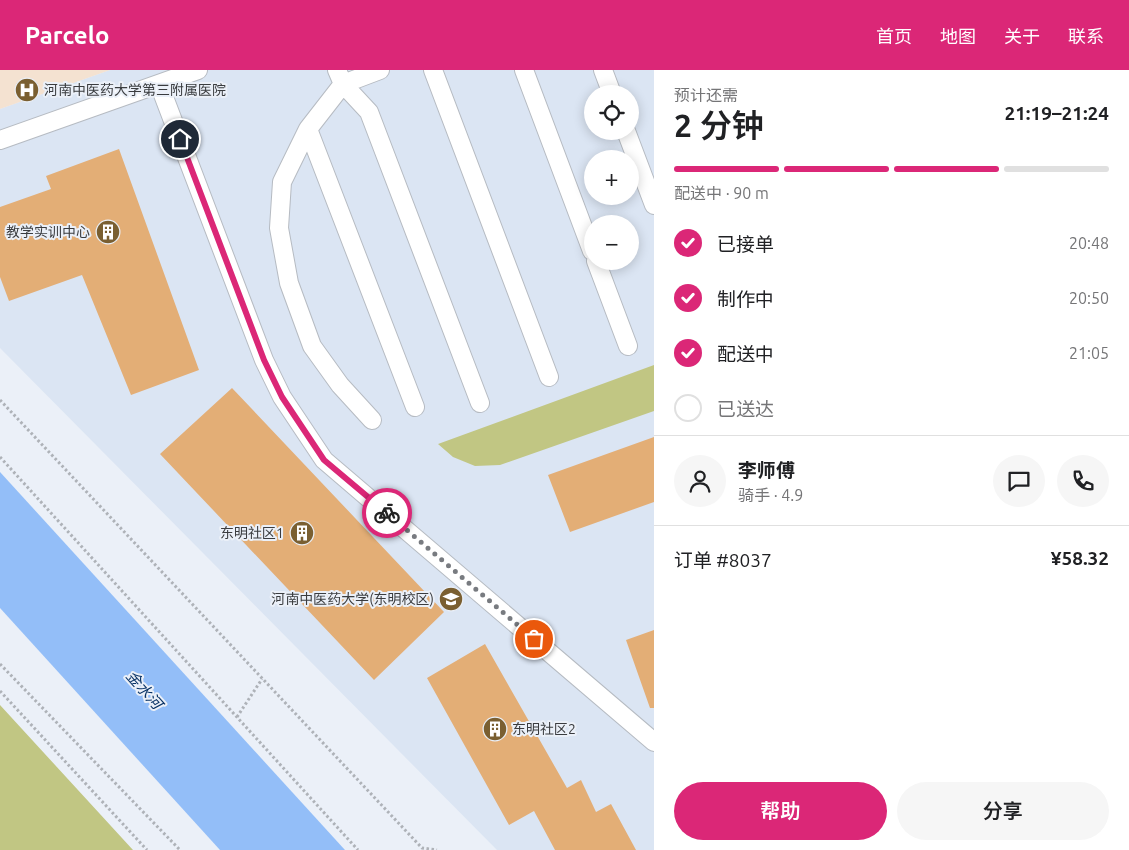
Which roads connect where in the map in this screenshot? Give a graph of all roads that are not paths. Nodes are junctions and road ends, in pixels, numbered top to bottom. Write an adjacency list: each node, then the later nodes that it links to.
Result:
1 (198, 70): 7 (lane)
2 (380, 70): 6 (lane)
3 (433, 70): 16 (lane)
4 (524, 70): 13 (lane)
5 (603, 70): 8 (lane)
6 (340, 77): 9 (lane); 17 (lane)
7 (159, 84): 10 (lane); 20 (lane)
8 (609, 85)
9 (308, 129): 18 (lane); 19 (lane)
10 (0, 140)
11 (629, 140): 12 (lane)
12 (654, 205)
13 (584, 230)
14 (599, 270): 15 (lane)
15 (628, 346)
16 (549, 376)
17 (480, 403)
18 (415, 407)
19 (372, 420)
20 (654, 742)

